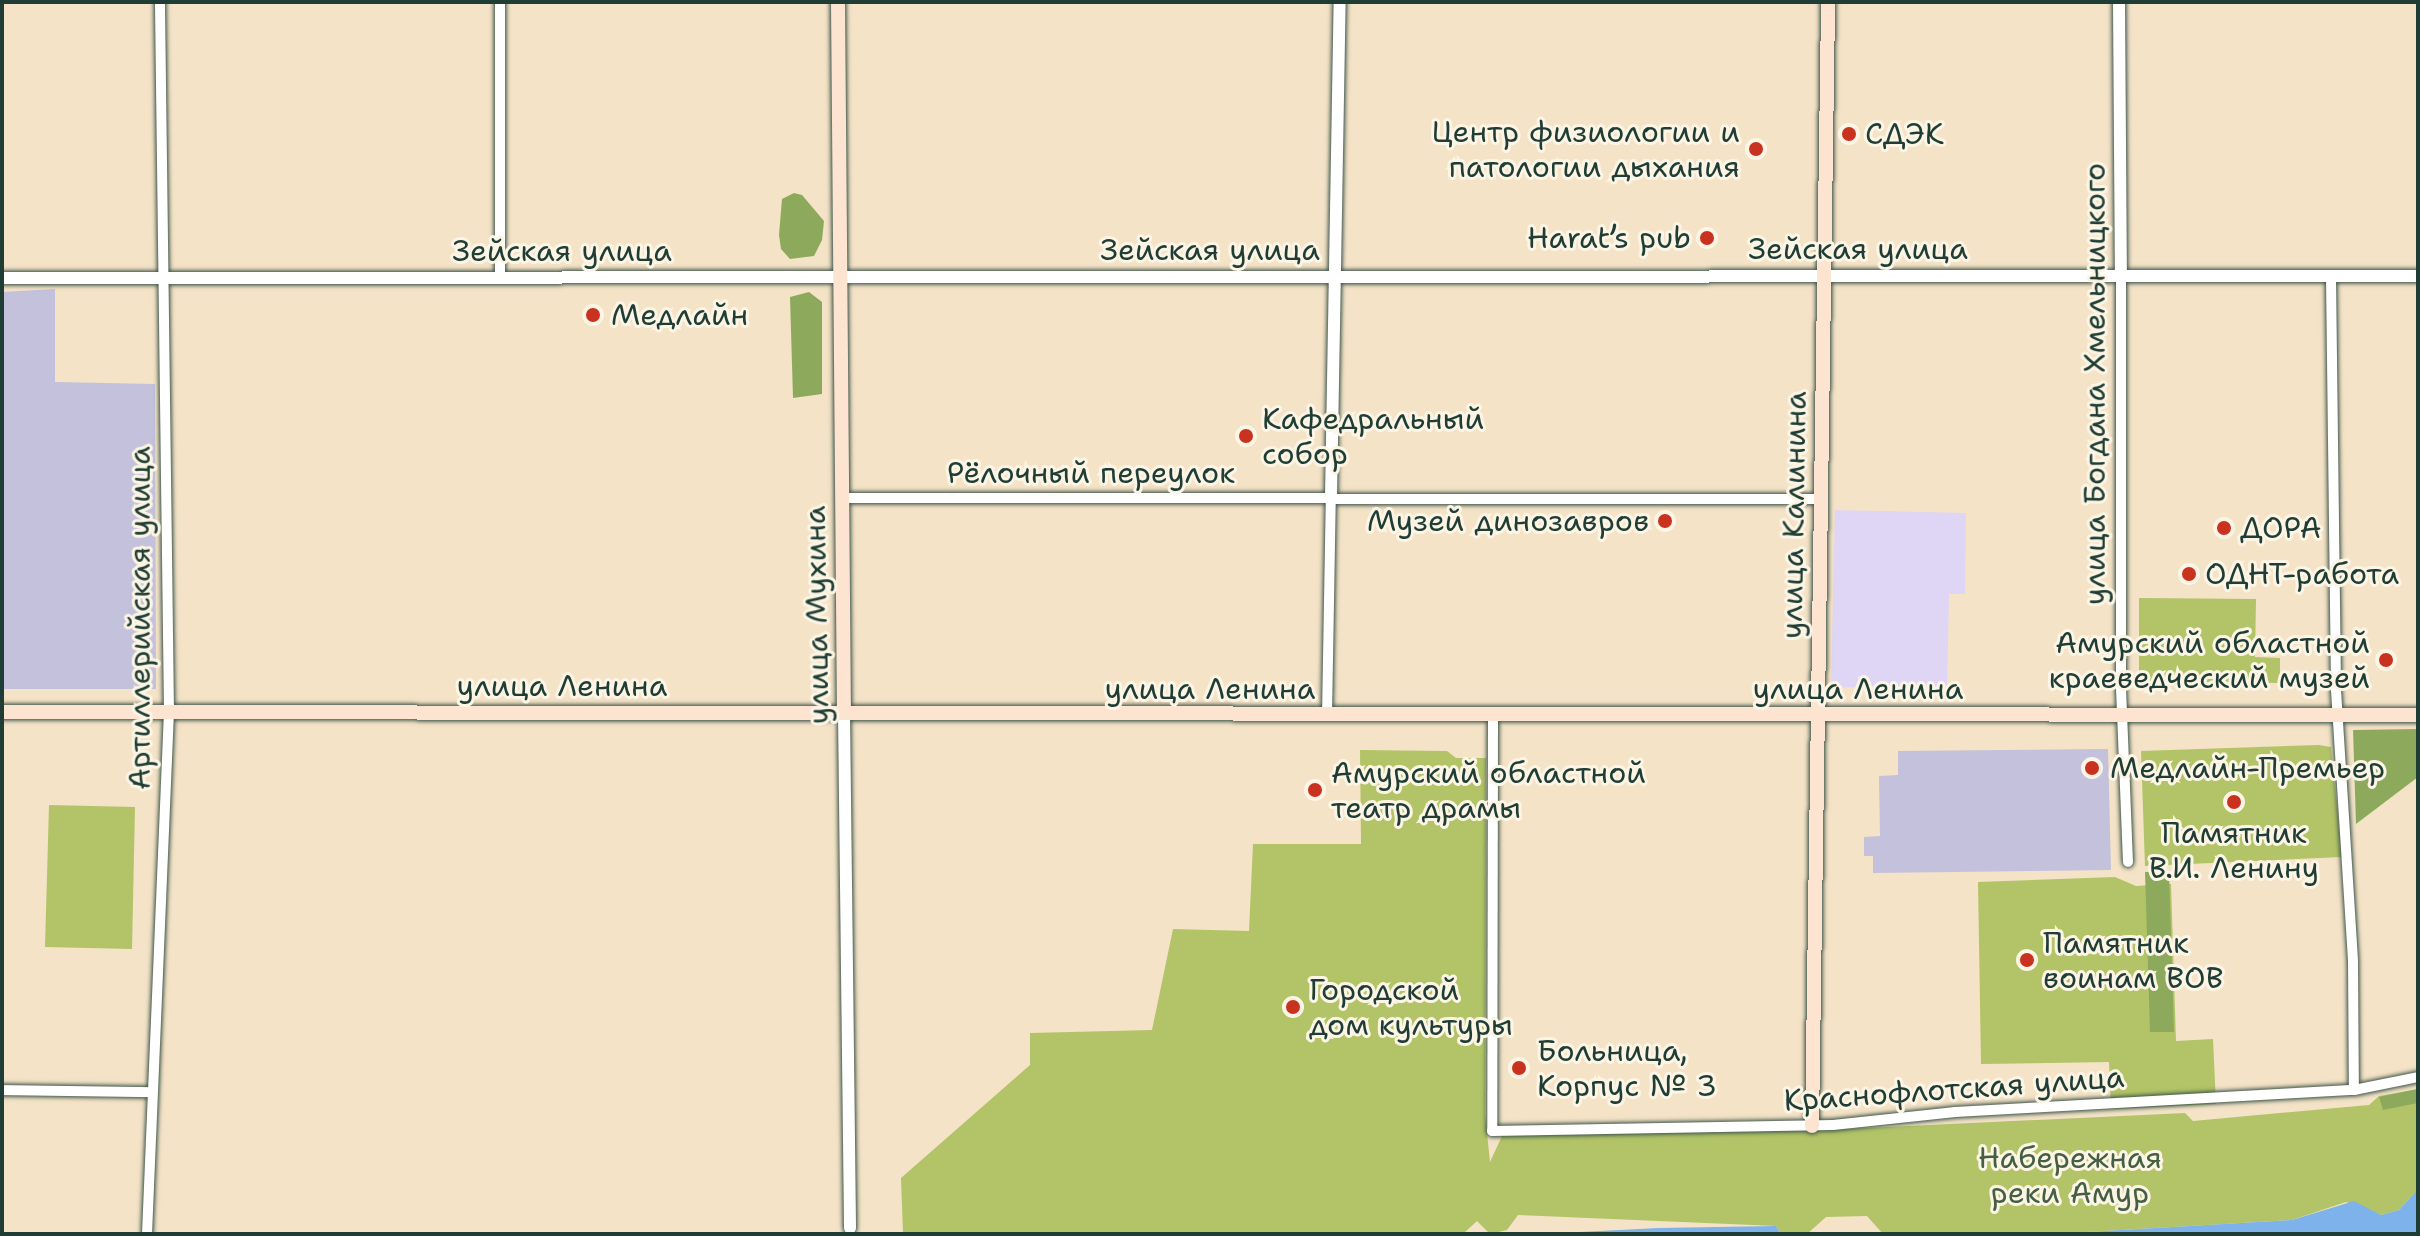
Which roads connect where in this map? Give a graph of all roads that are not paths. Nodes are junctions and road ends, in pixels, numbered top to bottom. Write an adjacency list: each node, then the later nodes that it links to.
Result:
1 (160, 2): 15 (street, Артиллерийская улица)
2 (500, 2): 11 (street)
3 (838, 2): 8 (main road, улица Мухина)
4 (1340, 2): 9 (street)
5 (1828, 2): 7 (main road, улица Калинина)
6 (2119, 2): 12 (street, улица Богдана Хмельницкого)
7 (1824, 274): 9 (street, Зейская улица); 12 (street, Зейская улица); 18 (main road, улица Калинина)
8 (840, 276): 9 (street, Зейская улица); 11 (street, Зейская улица); 17 (main road, улица Мухина)
9 (1336, 276): 16 (street)
10 (2418, 276): 13 (street, Зейская улица)
11 (500, 277): 15 (street, Зейская улица)
12 (2121, 277): 13 (street, Зейская улица); 26 (street, улица Богдана Хмельницкого)
13 (2331, 277): 23 (street)
14 (2, 278): 15 (street, Зейская улица)
15 (163, 278): 20 (street, Артиллерийская улица)
16 (1331, 497): 17 (street, Рёлочный переулок); 18 (street, Рёлочный переулок); 25 (street)
17 (842, 498): 21 (main road, улица Мухина)
18 (1821, 499): 22 (main road, улица Калинина)
19 (2, 712): 20 (main road, улица Ленина)
20 (169, 712): 21 (main road, улица Ленина); 32 (street, Артиллерийская улица)
21 (844, 713): 25 (main road, улица Ленина); 34 (street, улица Мухина)
22 (1816, 715): 26 (main road, улица Ленина); 27 (main road, улица Ленина); 33 (main road, улица Калинина)
23 (2339, 715): 24 (main road, улица Ленина); 26 (main road, улица Ленина); 31 (street)
24 (2418, 715)
25 (1327, 716): 27 (main road, улица Ленина)
26 (2122, 716): 28 (street, улица Богдана Хмельницкого)
27 (1493, 717): 33 (street, Краснофлотская улица)
28 (2128, 862)
29 (2418, 1077): 31 (street, Краснофлотская улица)
30 (2, 1090): 32 (street)
31 (2354, 1090): 33 (street, Краснофлотская улица)
32 (151, 1092): 35 (street, Артиллерийская улица)
33 (1812, 1126)
34 (850, 1228)
35 (147, 1234)

